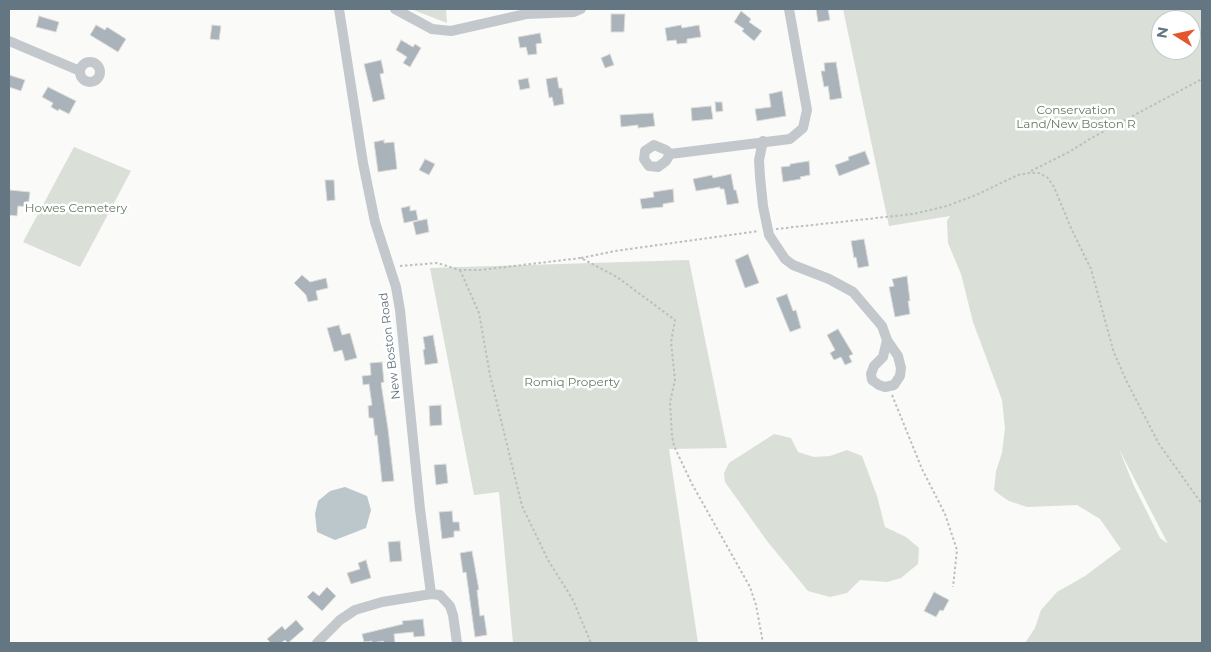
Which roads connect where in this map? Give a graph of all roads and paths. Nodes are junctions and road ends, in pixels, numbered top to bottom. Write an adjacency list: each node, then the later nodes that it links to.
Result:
1 (339, 9): 13 (street, New Boston Road)
2 (395, 9): 3 (street)
3 (581, 9)
4 (789, 9): 8 (street)
5 (9, 41): 6 (street)
6 (80, 71)
7 (1202, 79): 10 (path)
8 (763, 142): 9 (street); 11 (street)
9 (670, 154)
10 (1029, 172): 11 (path); 17 (path)
11 (767, 230): 12 (path); 15 (street)
12 (581, 258): 14 (path); 23 (path)
13 (390, 268): 14 (path); 19 (street, New Boston Road)
14 (460, 270): 22 (path)
15 (887, 340): 16 (street); 16 (street)
16 (889, 386): 18 (path)
17 (1202, 504)
18 (953, 587)
19 (431, 594): 20 (street); 21 (street)
20 (317, 643)
21 (457, 643)
22 (591, 643)
23 (763, 643)

